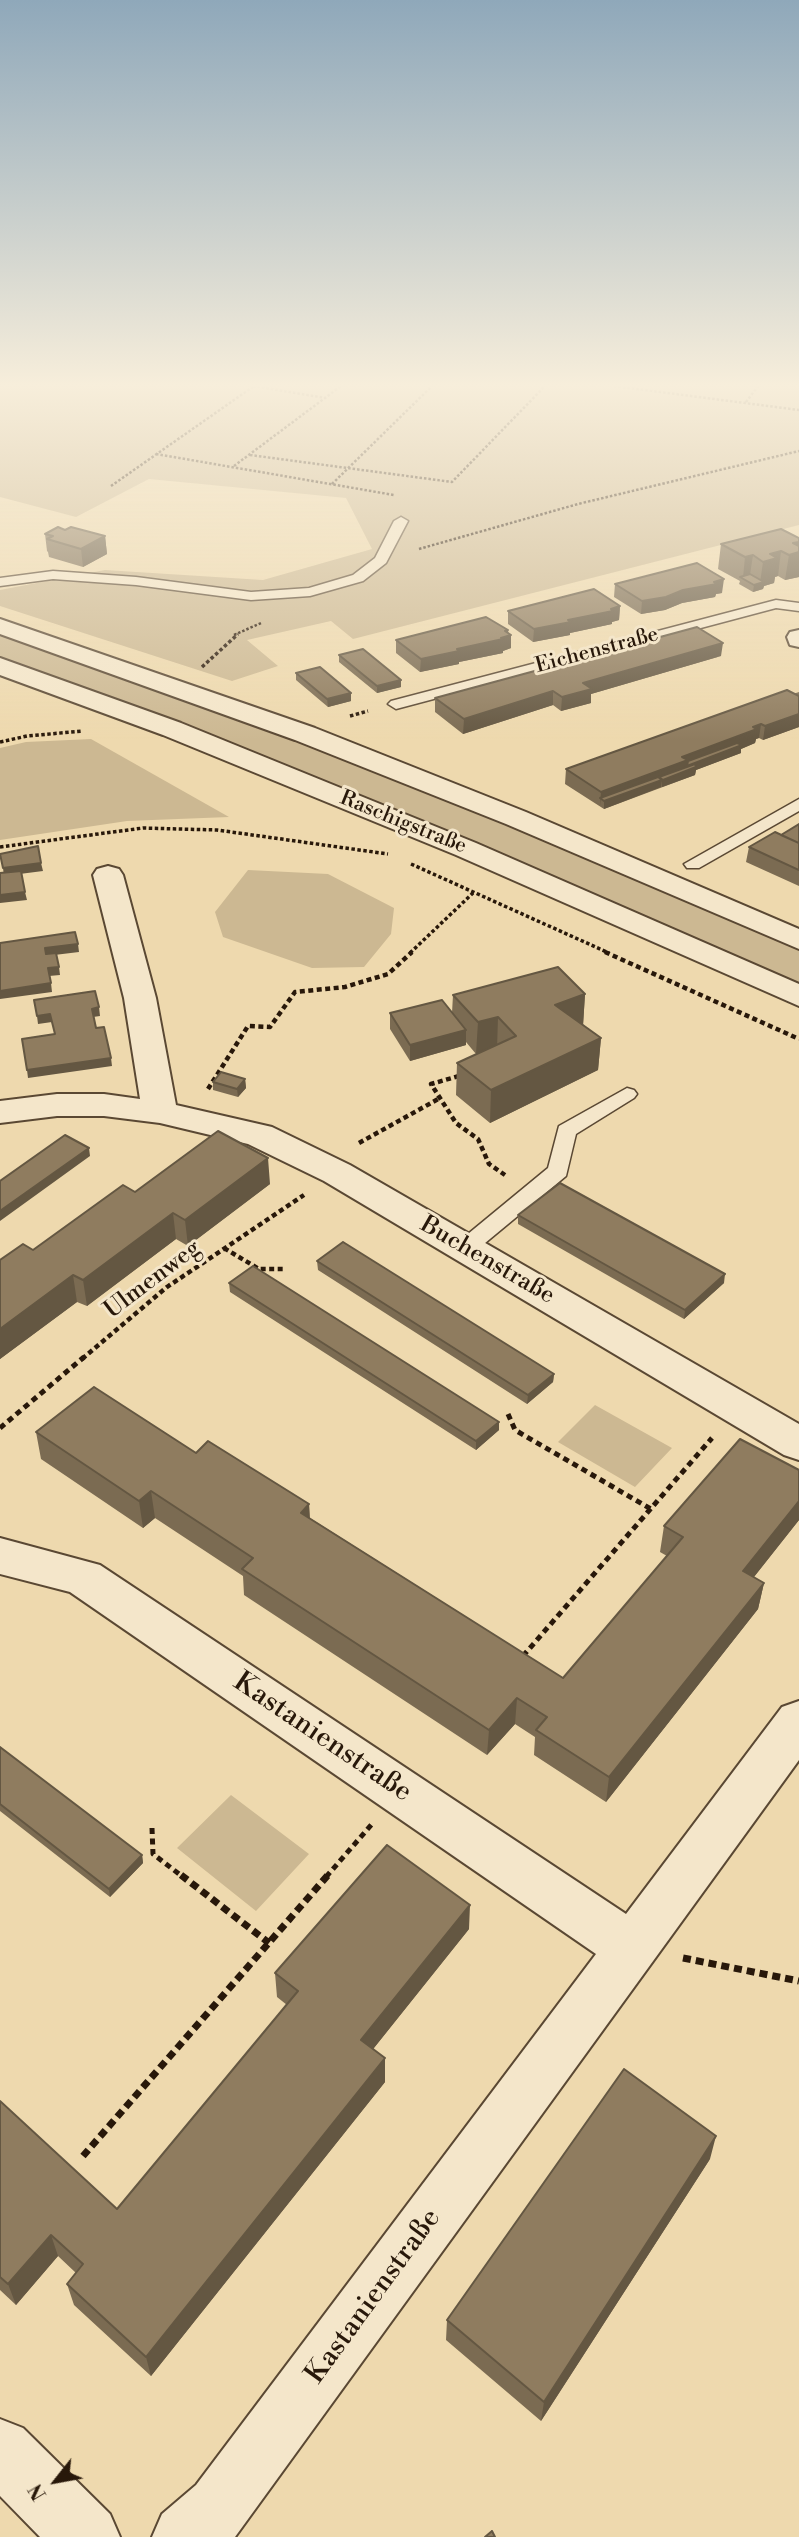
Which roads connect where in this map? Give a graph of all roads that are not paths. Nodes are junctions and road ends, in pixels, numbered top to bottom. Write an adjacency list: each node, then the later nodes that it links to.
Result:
1 (401, 522): 2 (lane)
2 (0, 582)
3 (799, 607): 6 (lane, Eichenstraße)
4 (0, 626): 10 (street, Raschigstraße)
5 (0, 666): 11 (street, Raschigstraße)
6 (396, 704)
7 (799, 804): 8 (lane)
8 (693, 864)
9 (108, 875): 14 (street)
10 (799, 940)
11 (799, 996)
12 (626, 1094): 15 (lane)
13 (0, 1112): 14 (street, Buchenstraße)
14 (160, 1112): 15 (street, Buchenstraße)
15 (465, 1248): 16 (street, Buchenstraße)
16 (799, 1444)
17 (0, 1556): 19 (street, Kastanienstraße)
18 (799, 1722): 19 (street, Kastanienstraße)
19 (631, 1948): 22 (street, Kastanienstraße)
20 (0, 2451): 21 (street)
21 (87, 2537)
22 (185, 2537)

